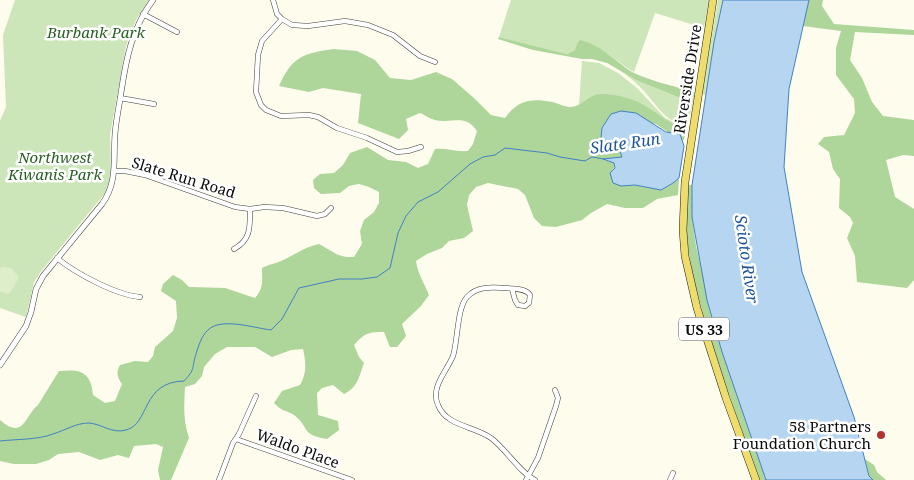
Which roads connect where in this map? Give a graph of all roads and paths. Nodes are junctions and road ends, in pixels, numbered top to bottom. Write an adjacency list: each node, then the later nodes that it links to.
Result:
1 (153, 0): 4 (street)
2 (273, 0): 5 (street)
3 (713, 0): 28 (main road, Riverside Drive / US 33)
4 (143, 14): 6 (street); 8 (street)
5 (282, 19): 7 (street); 10 (street)
6 (177, 32)
7 (435, 62)
8 (120, 98): 9 (street); 11 (street)
9 (154, 104)
10 (421, 147)
11 (115, 170): 13 (street, Slate Run Road); 15 (street)
12 (331, 208): 13 (street, Slate Run Road)
13 (250, 209): 14 (street)
14 (234, 249)
15 (57, 258): 17 (street); 18 (street)
16 (512, 289): 16 (street); 23 (street)
17 (140, 297)
18 (0, 365)
19 (555, 390): 23 (street)
20 (256, 396): 21 (street)
21 (236, 439): 24 (street); 25 (street, Waldo Place)
22 (673, 473): 27 (street)
23 (527, 478): 26 (street)
24 (219, 480)
25 (352, 480)
26 (534, 480)
27 (670, 480)
28 (756, 480)

